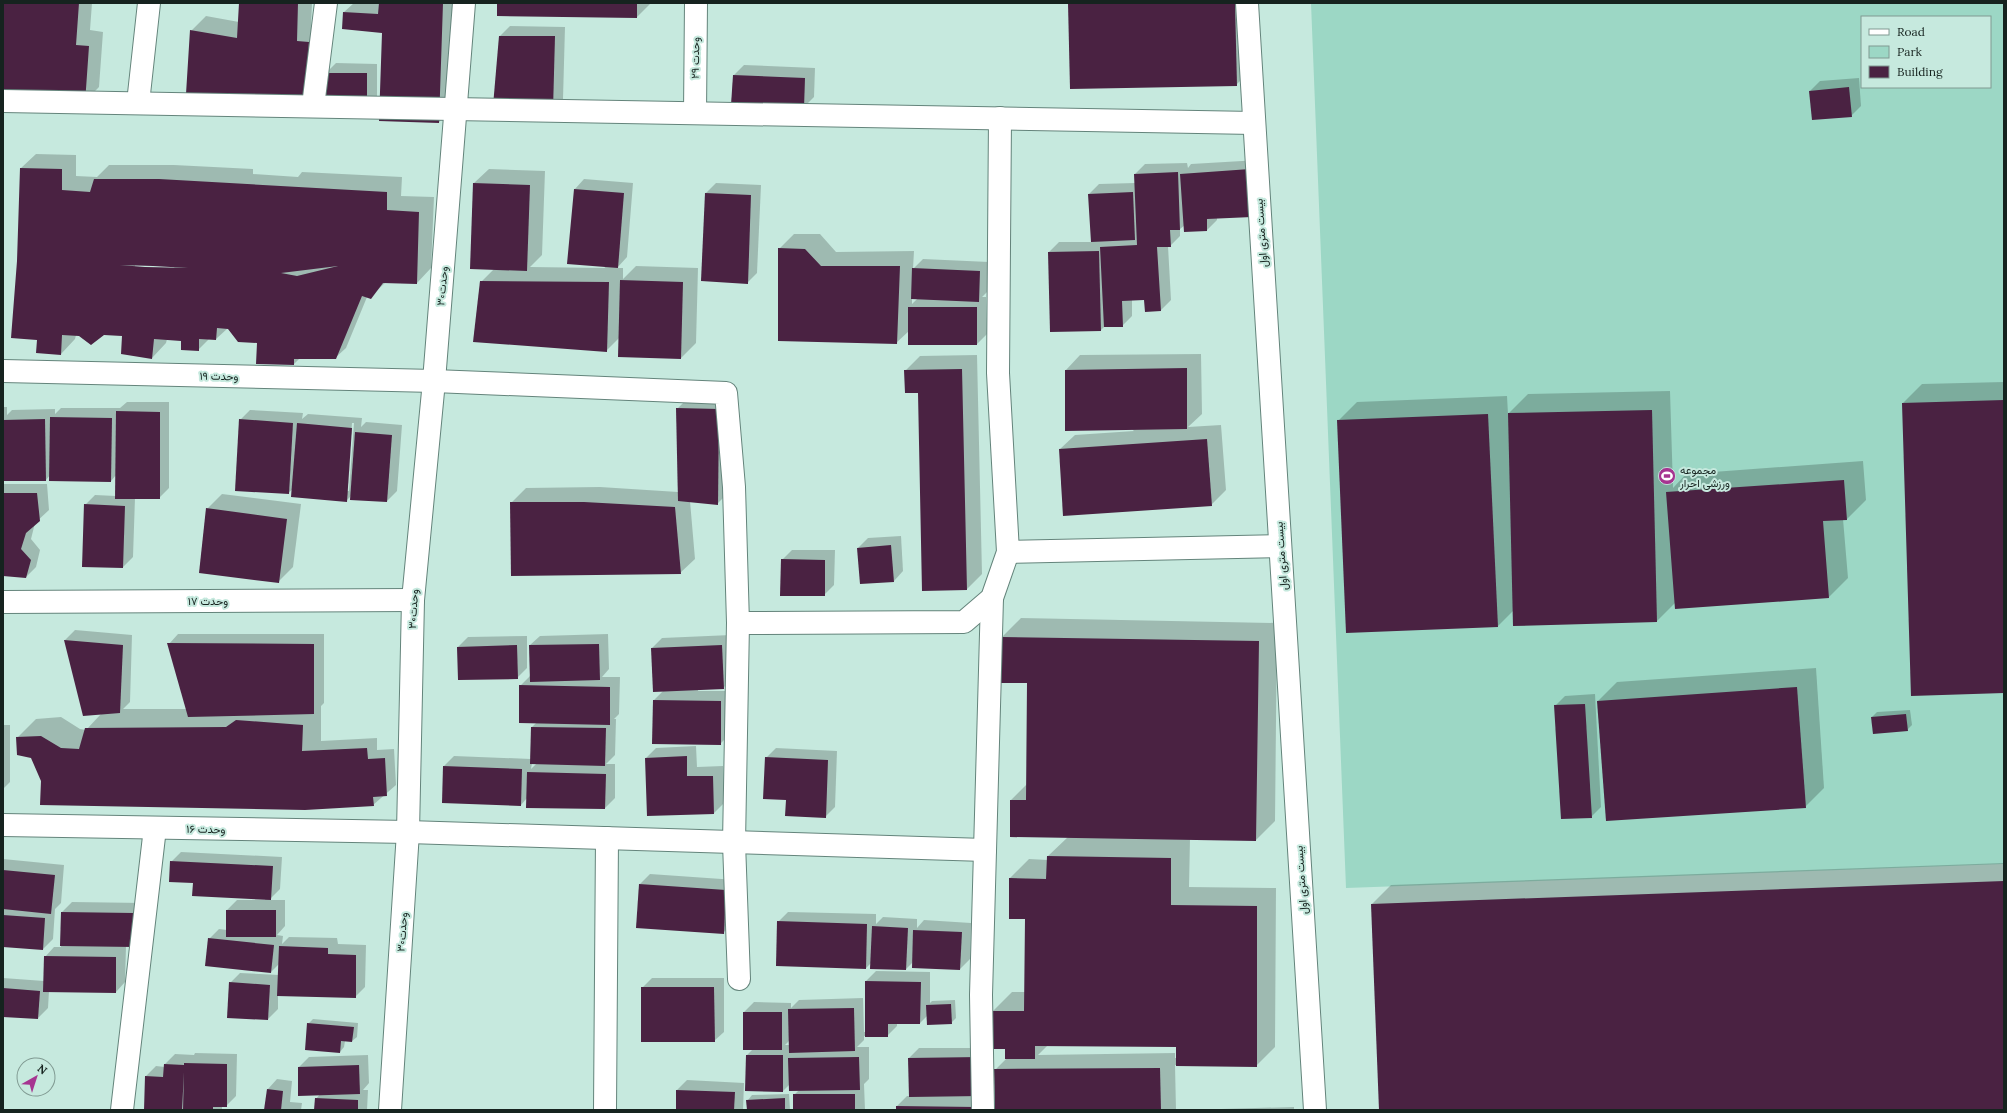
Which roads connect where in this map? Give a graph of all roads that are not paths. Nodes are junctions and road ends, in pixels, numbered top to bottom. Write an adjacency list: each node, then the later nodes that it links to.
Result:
1 (149, 3): 7 (street)
2 (326, 3): 8 (street)
3 (464, 3): 9 (street, وحدت۳۰)
4 (696, 3): 10 (street, وحدت ۲۹)
5 (1247, 3): 12 (street, بیست متری اول)
6 (3, 101): 7 (street)
7 (138, 103): 8 (street)
8 (313, 106): 9 (street)
9 (456, 109): 10 (street); 14 (street, وحدت۳۰)
10 (695, 113): 11 (street)
11 (1000, 118): 12 (street); 16 (street)
12 (1254, 123): 15 (street, بیست متری اول)
13 (3, 371): 14 (street, وحدت ۱۹)
14 (434, 381): 18 (street, وحدت۳۰); 20 (street, وحدت ۱۹)
15 (1280, 546): 16 (street); 32 (street, بیست متری اول)
16 (1008, 552): 17 (street)
17 (992, 598): 20 (street); 26 (street)
18 (413, 600): 19 (street, وحدت ۱۷); 23 (street, وحدت۳۰)
19 (3, 602)
20 (738, 623): 25 (street)
21 (3, 825): 22 (street, وحدت ۱۶)
22 (155, 828): 23 (street, وحدت ۱۶); 28 (street)
23 (408, 832): 24 (street, وحدت ۱۶); 29 (street, وحدت۳۰)
24 (607, 838): 25 (street, وحدت ۱۶); 30 (street)
25 (734, 843): 26 (street, وحدت ۱۶); 27 (street)
26 (985, 850): 31 (street)
27 (739, 979)
28 (122, 1110)
29 (390, 1110)
30 (605, 1110)
31 (983, 1110)
32 (1315, 1110)

